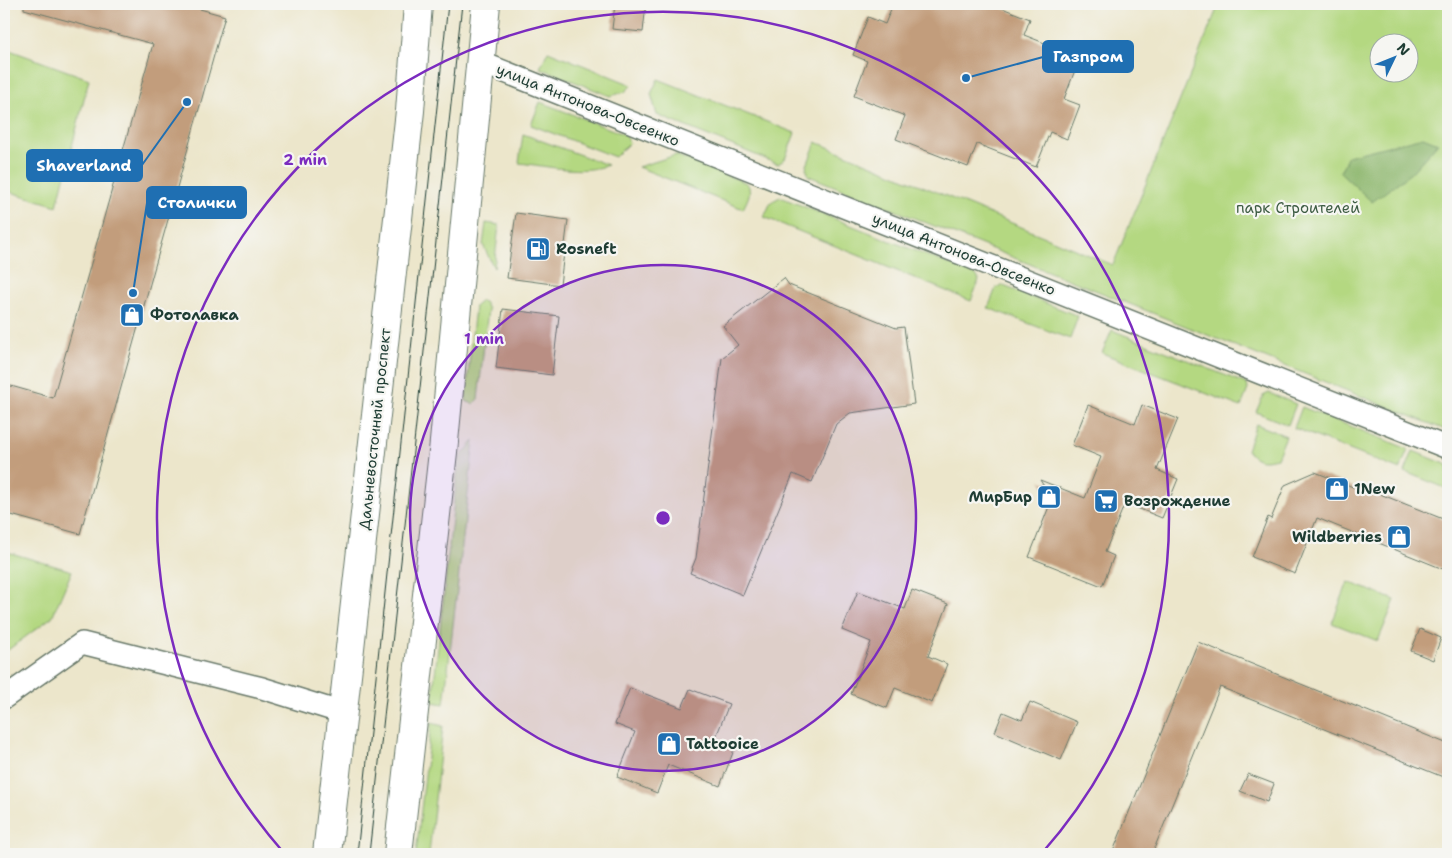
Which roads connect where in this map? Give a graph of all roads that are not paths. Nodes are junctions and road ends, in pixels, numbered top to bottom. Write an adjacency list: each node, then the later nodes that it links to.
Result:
1 (418, 4): 6 (main road, Дальневосточный проспект)
2 (486, 4): 3 (main road)
3 (480, 62): 4 (street, улица Антонова-Овсеенко); 8 (main road)
4 (1448, 448)
5 (4, 698): 6 (street)
6 (344, 713): 7 (main road, Дальневосточный проспект)
7 (327, 854)
8 (398, 854)

